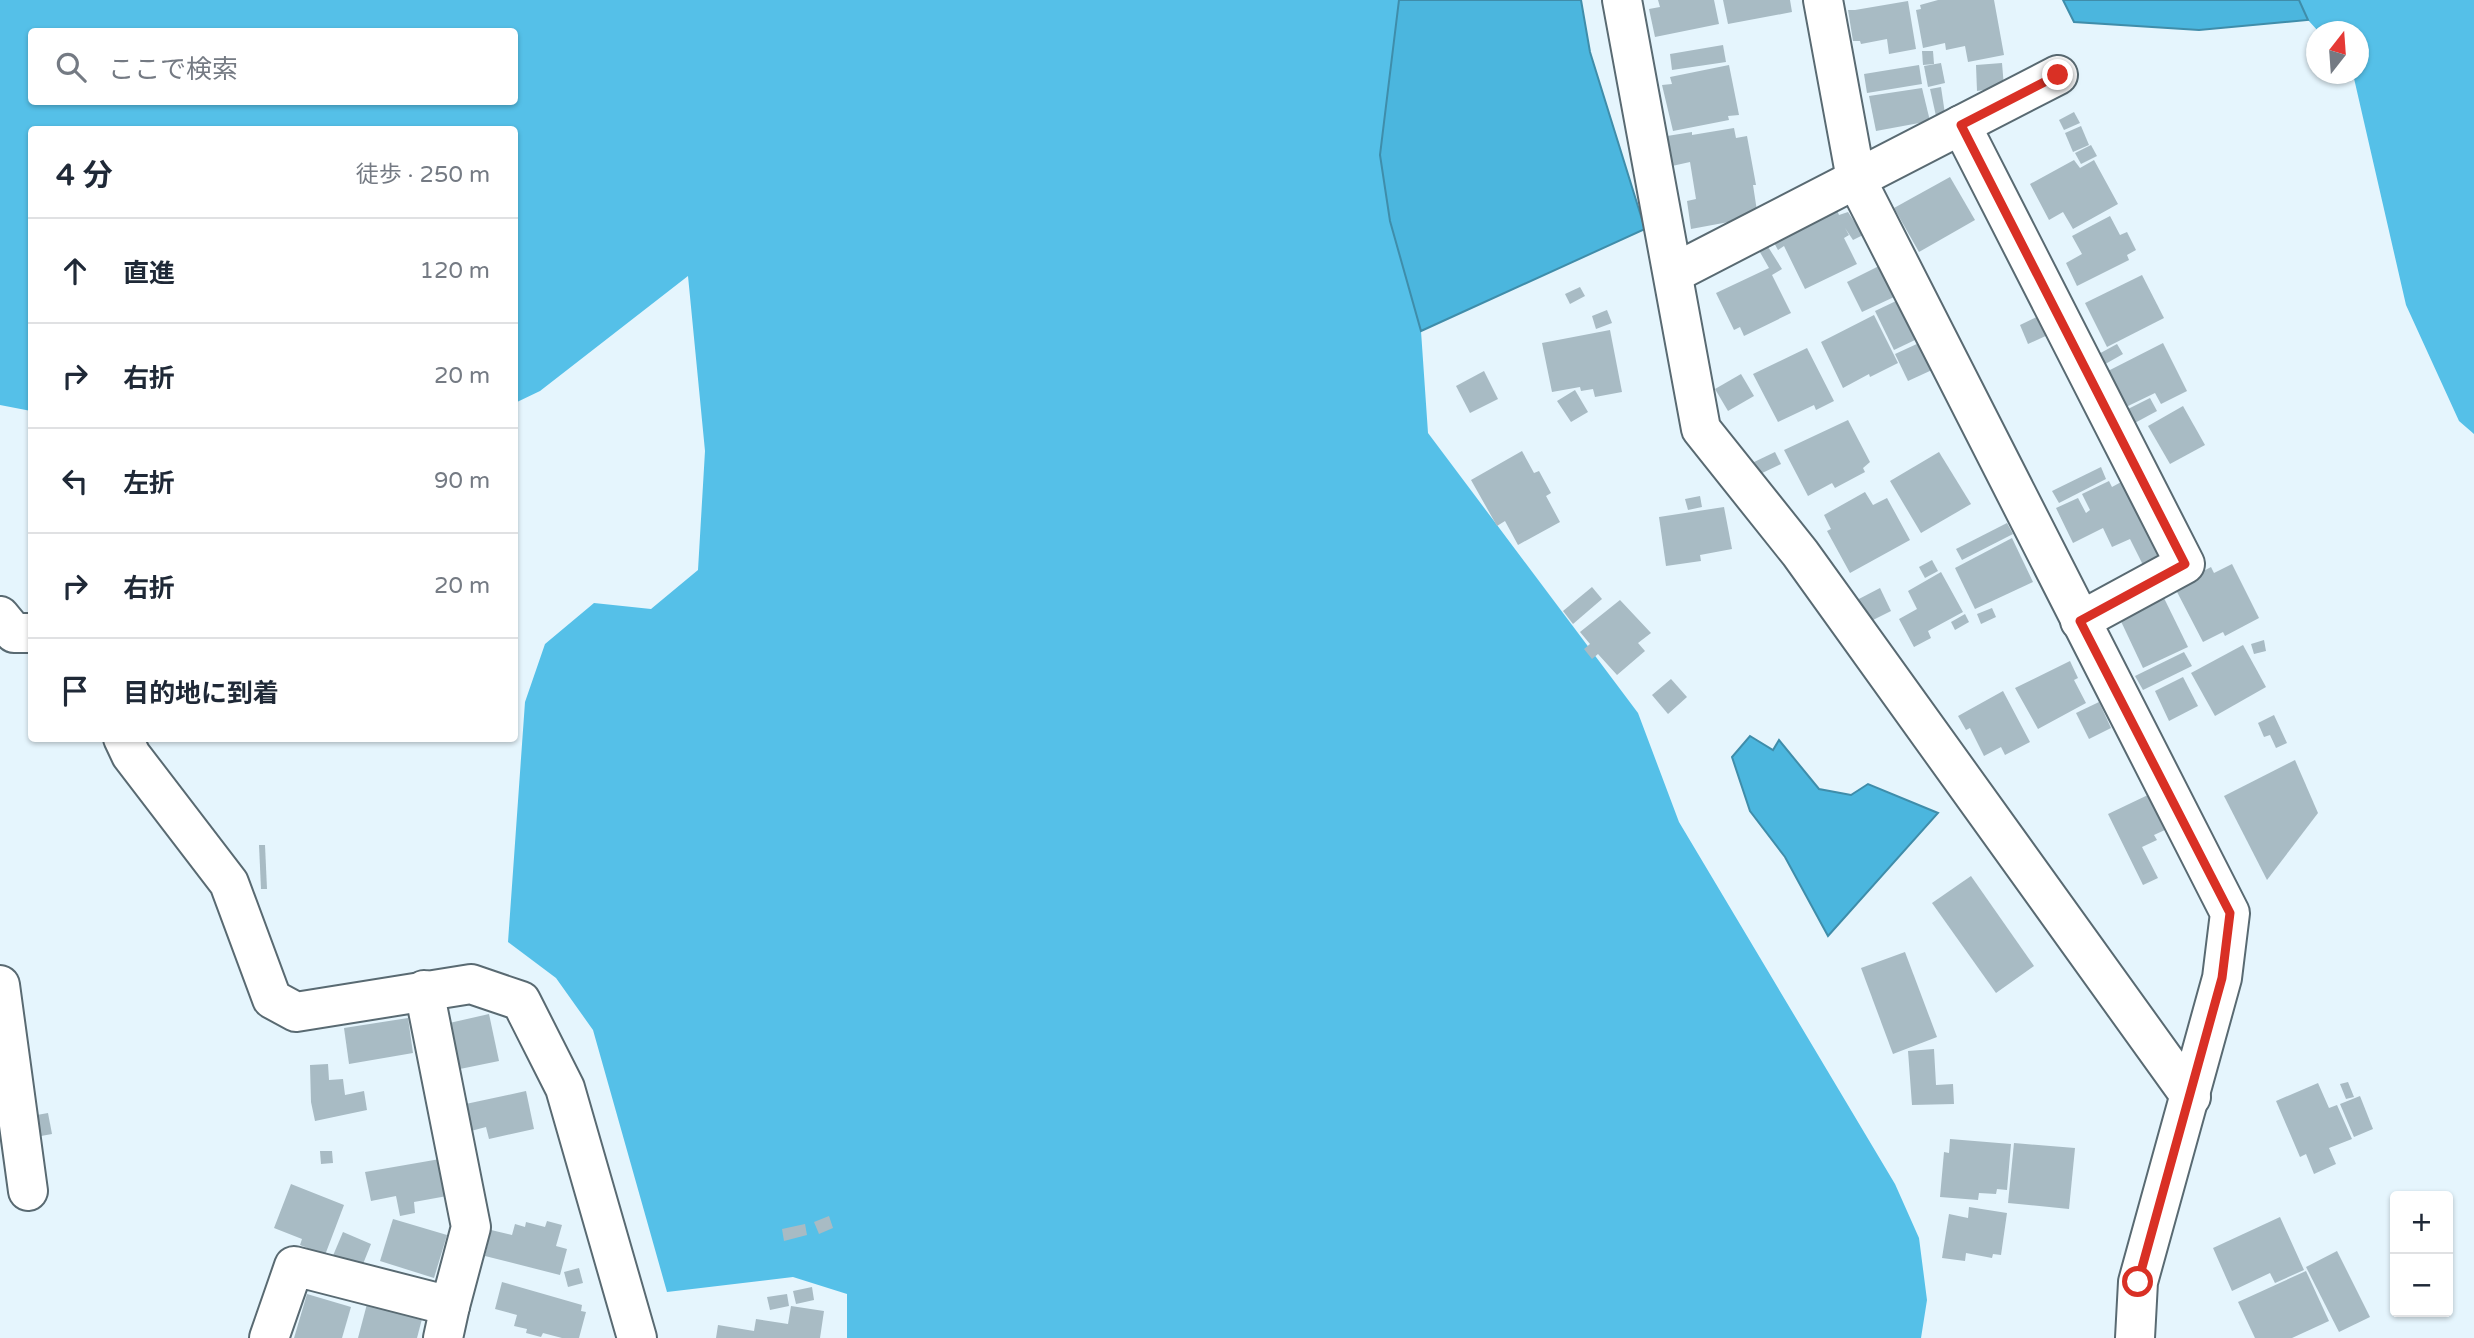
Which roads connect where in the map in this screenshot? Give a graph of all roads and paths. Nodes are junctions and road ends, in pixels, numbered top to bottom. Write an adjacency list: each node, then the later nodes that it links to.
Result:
1 (1622, 0): 6 (street)
2 (1823, 0): 5 (street)
3 (2058, 75): 4 (street)
4 (1961, 125): 5 (street); 7 (street)
5 (1856, 179): 6 (street); 7 (street)
6 (1674, 273): 11 (street)
7 (2080, 621): 11 (street)
8 (125, 742): 10 (street)
9 (0, 985): 12 (street)
10 (424, 990): 13 (street); 15 (street)
11 (2191, 1097): 16 (street)
12 (28, 1191)
13 (446, 1322): 14 (street)
14 (269, 1338)
15 (637, 1338)
16 (2135, 1338)

